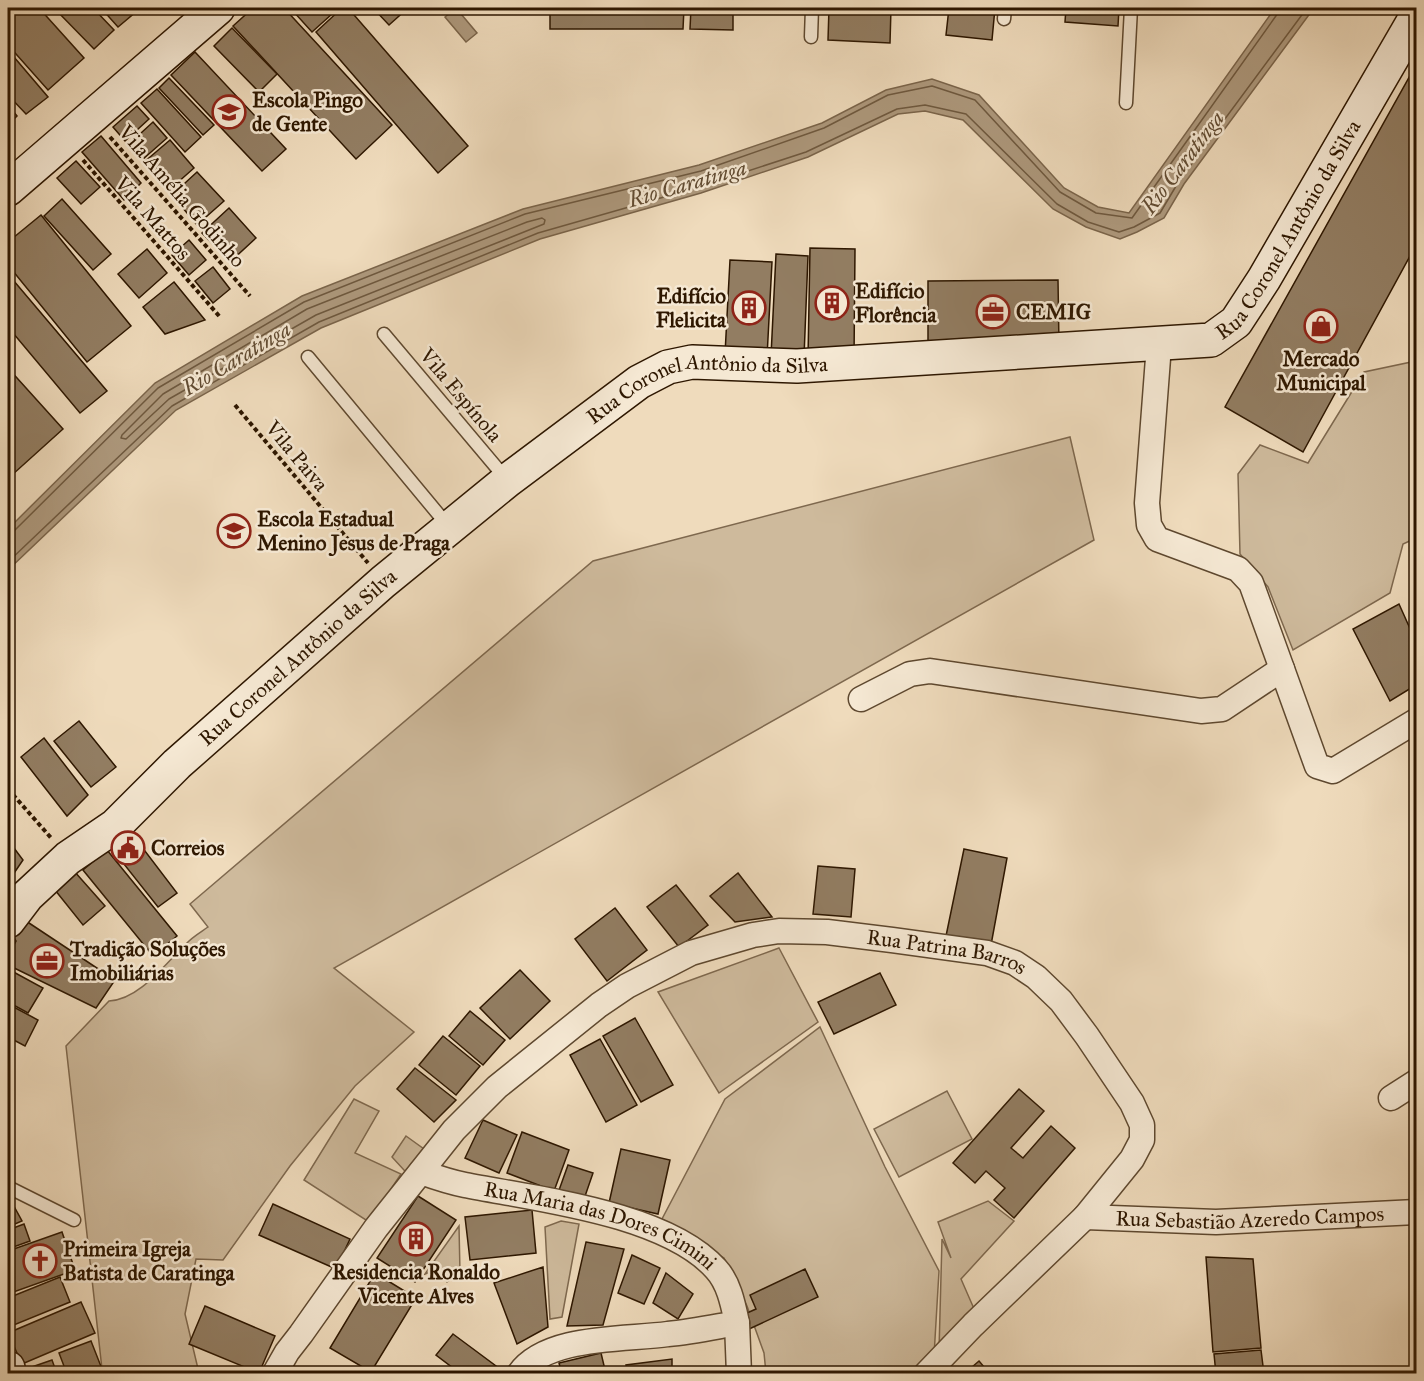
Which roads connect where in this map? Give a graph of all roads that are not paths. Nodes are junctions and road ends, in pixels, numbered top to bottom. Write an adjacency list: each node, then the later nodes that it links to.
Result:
1 (218, 8): 7 (main road)
2 (812, 8): 5 (lane)
3 (1131, 8): 6 (lane)
4 (1416, 17): 9 (main road, Rua Coronel Antônio da Silva)
5 (811, 37)
6 (1126, 103)
7 (8, 189)
8 (384, 334): 11 (lane, Vila Espínola)
9 (1159, 345): 11 (main road, Rua Coronel Antônio da Silva); 13 (street)
10 (308, 357): 12 (lane)
11 (508, 480): 12 (main road, Rua Coronel Antônio da Silva)
12 (450, 528): 16 (main road, Rua Coronel Antônio da Silva)
13 (1282, 669): 14 (street); 15 (street)
14 (861, 699)
15 (1416, 721)
16 (8, 921)
17 (1416, 1082): 18 (street)
18 (1391, 1098)
19 (421, 1172): 22 (street, Rua Patrina Barros); 24 (street, Rua Maria das Dores Cimini); 26 (street)
20 (8, 1187): 23 (lane)
21 (1416, 1212): 22 (street, Rua Sebastião Azeredo Campos)
22 (1084, 1217): 30 (street, Rua Patrina Barros)
23 (74, 1220)
24 (737, 1323): 28 (street); 29 (street, Rua Maria das Dores Cimini)
25 (8, 1368): 27 (main road)
26 (275, 1373)
27 (9, 1374)
28 (519, 1374)
29 (739, 1374)
30 (926, 1374)

